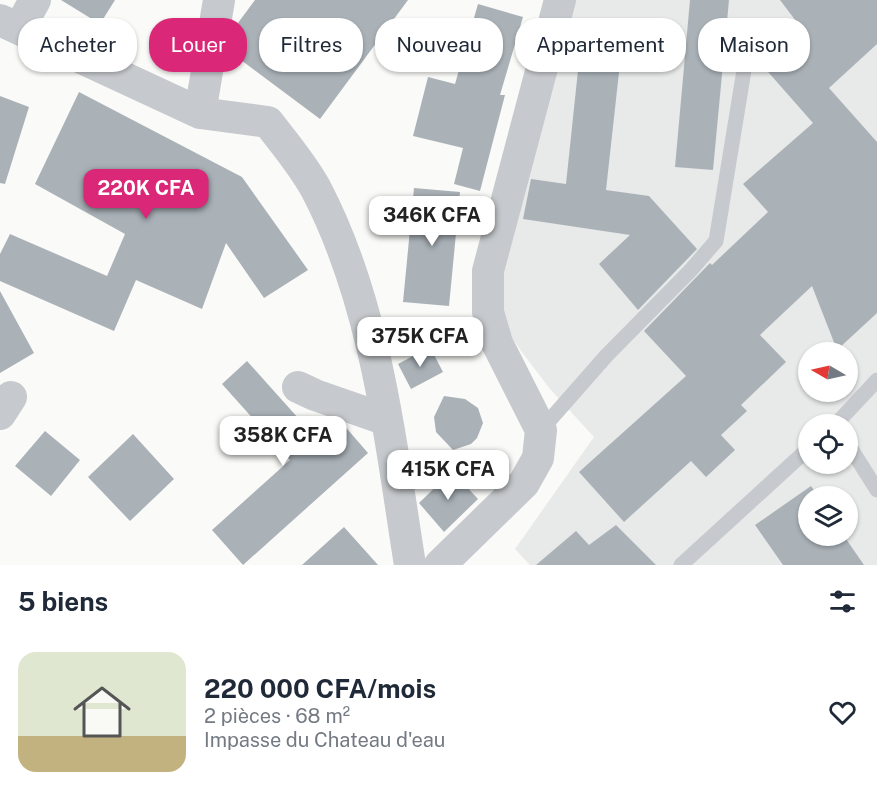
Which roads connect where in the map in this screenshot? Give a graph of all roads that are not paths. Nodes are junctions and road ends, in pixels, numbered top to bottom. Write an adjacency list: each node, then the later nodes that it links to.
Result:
1 (35, 0): 4 (street)
2 (219, 0): 6 (street)
3 (560, 0): 11 (street)
4 (9, 24): 6 (street)
5 (744, 72): 11 (lane)
6 (200, 113): 10 (street)
7 (877, 380): 9 (lane)
8 (298, 387): 10 (street)
9 (845, 414)
10 (387, 420): 15 (street)
11 (541, 430): 16 (street)
12 (798, 459): 17 (lane)
13 (858, 460): 14 (lane)
14 (877, 490)
15 (410, 565)
16 (440, 565)
17 (681, 565)

